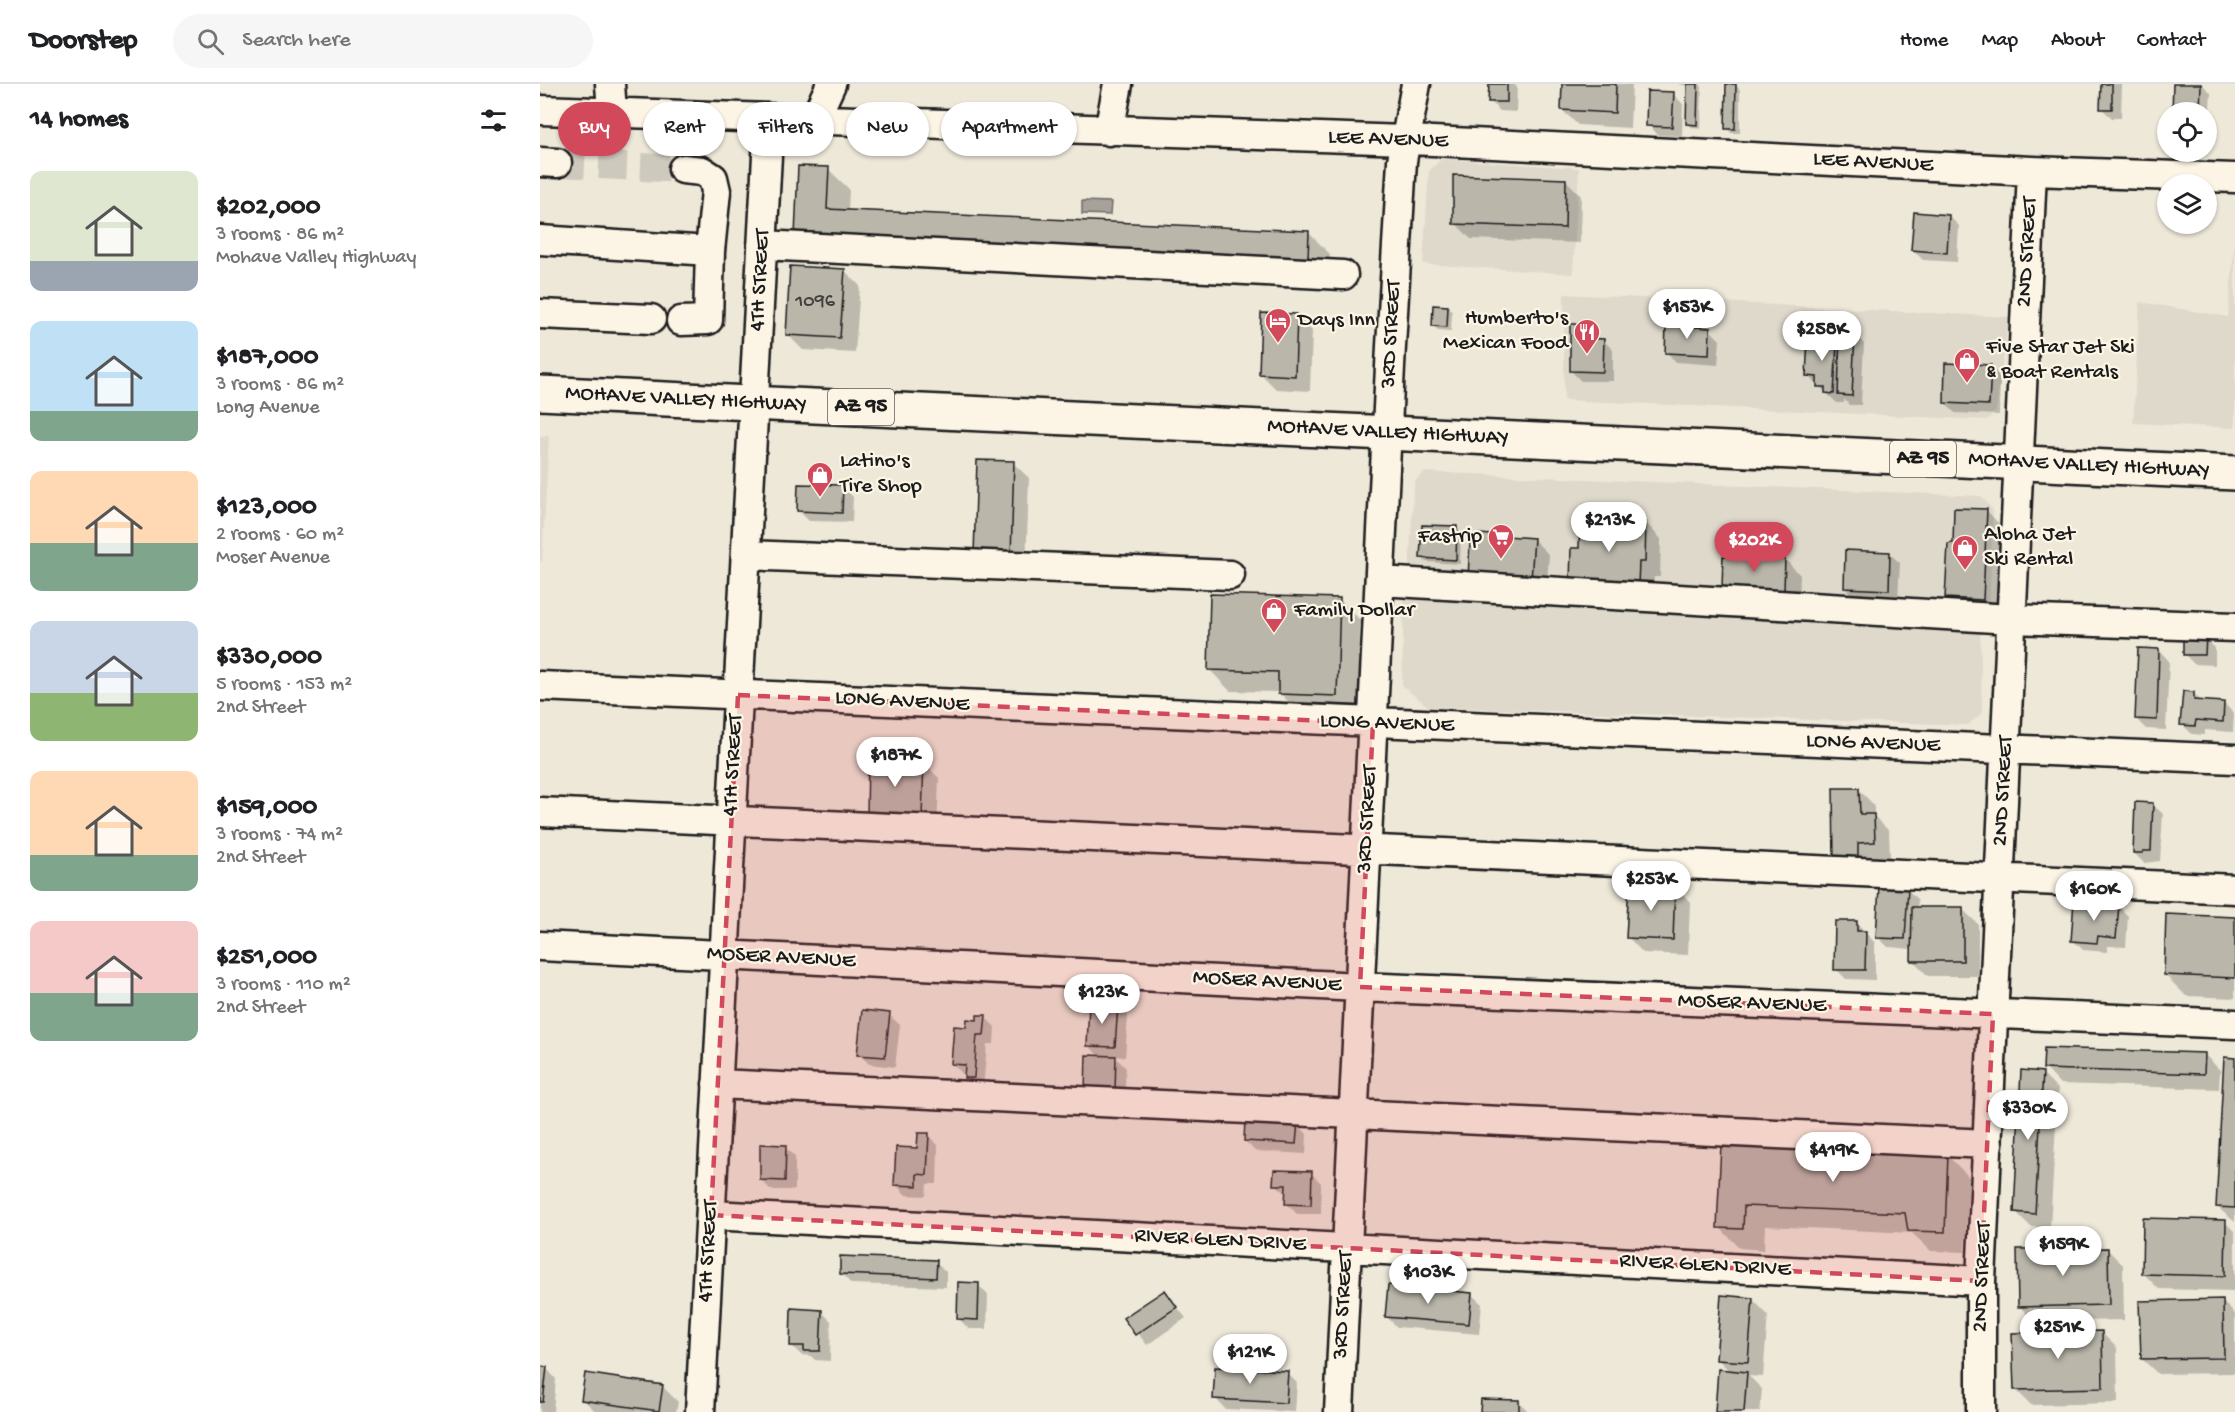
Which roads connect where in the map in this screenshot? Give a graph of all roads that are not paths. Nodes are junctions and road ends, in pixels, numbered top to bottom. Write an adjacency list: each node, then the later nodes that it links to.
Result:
1 (610, 84): 5 (street)
2 (1119, 84): 12 (street)
3 (1416, 84): 13 (street, 3RD STREET)
4 (836, 87): 6 (street)
5 (611, 102)
6 (826, 102)
7 (540, 110): 8 (street, LEE AVENUE)
8 (558, 110)
9 (631, 113): 10 (street, LEE AVENUE)
10 (737, 117)
11 (834, 120): 12 (street, LEE AVENUE)
12 (1109, 131): 13 (street, LEE AVENUE)
13 (1407, 140): 16 (street, LEE AVENUE); 27 (street, 3RD STREET)
14 (767, 156): 19 (street, 4TH STREET)
15 (683, 169): 20 (street)
16 (2032, 171): 17 (street, LEE AVENUE); 28 (street, 2ND STREET)
17 (2235, 178)
18 (540, 240): 20 (street)
19 (762, 245): 21 (street); 26 (street, 4TH STREET)
20 (710, 251): 24 (street)
21 (1343, 275)
22 (540, 314): 23 (street)
23 (651, 319)
24 (681, 321)
25 (540, 393): 26 (highway, MOHAVE VALLEY HIGHWAY / AZ 95)
26 (754, 403): 27 (highway, MOHAVE VALLEY HIGHWAY / AZ 95); 30 (street, 4TH STREET)
27 (1387, 434): 28 (highway, MOHAVE VALLEY HIGHWAY / AZ 95); 32 (street, 3RD STREET)
28 (2018, 463): 29 (highway, MOHAVE VALLEY HIGHWAY / AZ 95); 33 (street, 2ND STREET)
29 (2235, 473)
30 (746, 555): 31 (street); 36 (street, 4TH STREET)
31 (1230, 575)
32 (1380, 581): 33 (street); 37 (street, 3RD STREET)
33 (2011, 619): 34 (street); 38 (street, 2ND STREET)
34 (2235, 627)
35 (540, 686): 36 (street, LONG AVENUE)
36 (738, 695): 37 (street, LONG AVENUE); 41 (street, 4TH STREET)
37 (1373, 723): 38 (street, LONG AVENUE); 42 (street, 3RD STREET)
38 (2005, 749): 39 (street, LONG AVENUE); 43 (street, 2ND STREET)
39 (2235, 759)
40 (540, 812): 41 (street)
41 (731, 820): 42 (street); 46 (street, 4TH STREET)
42 (1366, 849): 43 (street); 47 (street, 3RD STREET)
43 (2000, 879): 44 (street); 48 (street, 2ND STREET)
44 (2235, 889)
45 (540, 946): 46 (street, MOSER AVENUE)
46 (724, 955): 47 (street, MOSER AVENUE); 50 (street, 4TH STREET)
47 (1360, 987): 48 (street, MOSER AVENUE); 51 (street, 3RD STREET)
48 (1993, 1014): 49 (street, MOSER AVENUE); 52 (street, 2ND STREET)
49 (2235, 1023)
50 (717, 1084): 51 (street); 53 (street, 4TH STREET)
51 (1354, 1114): 52 (street); 54 (street, 3RD STREET)
52 (1988, 1144): 55 (street, 2ND STREET)
53 (711, 1215): 54 (street, RIVER GLEN DRIVE); 56 (street, 4TH STREET)
54 (1347, 1248): 55 (street, RIVER GLEN DRIVE); 57 (street, 3RD STREET)
55 (1981, 1281): 58 (street, 2ND STREET)
56 (700, 1412)
57 (1339, 1412)
58 (1981, 1412)

